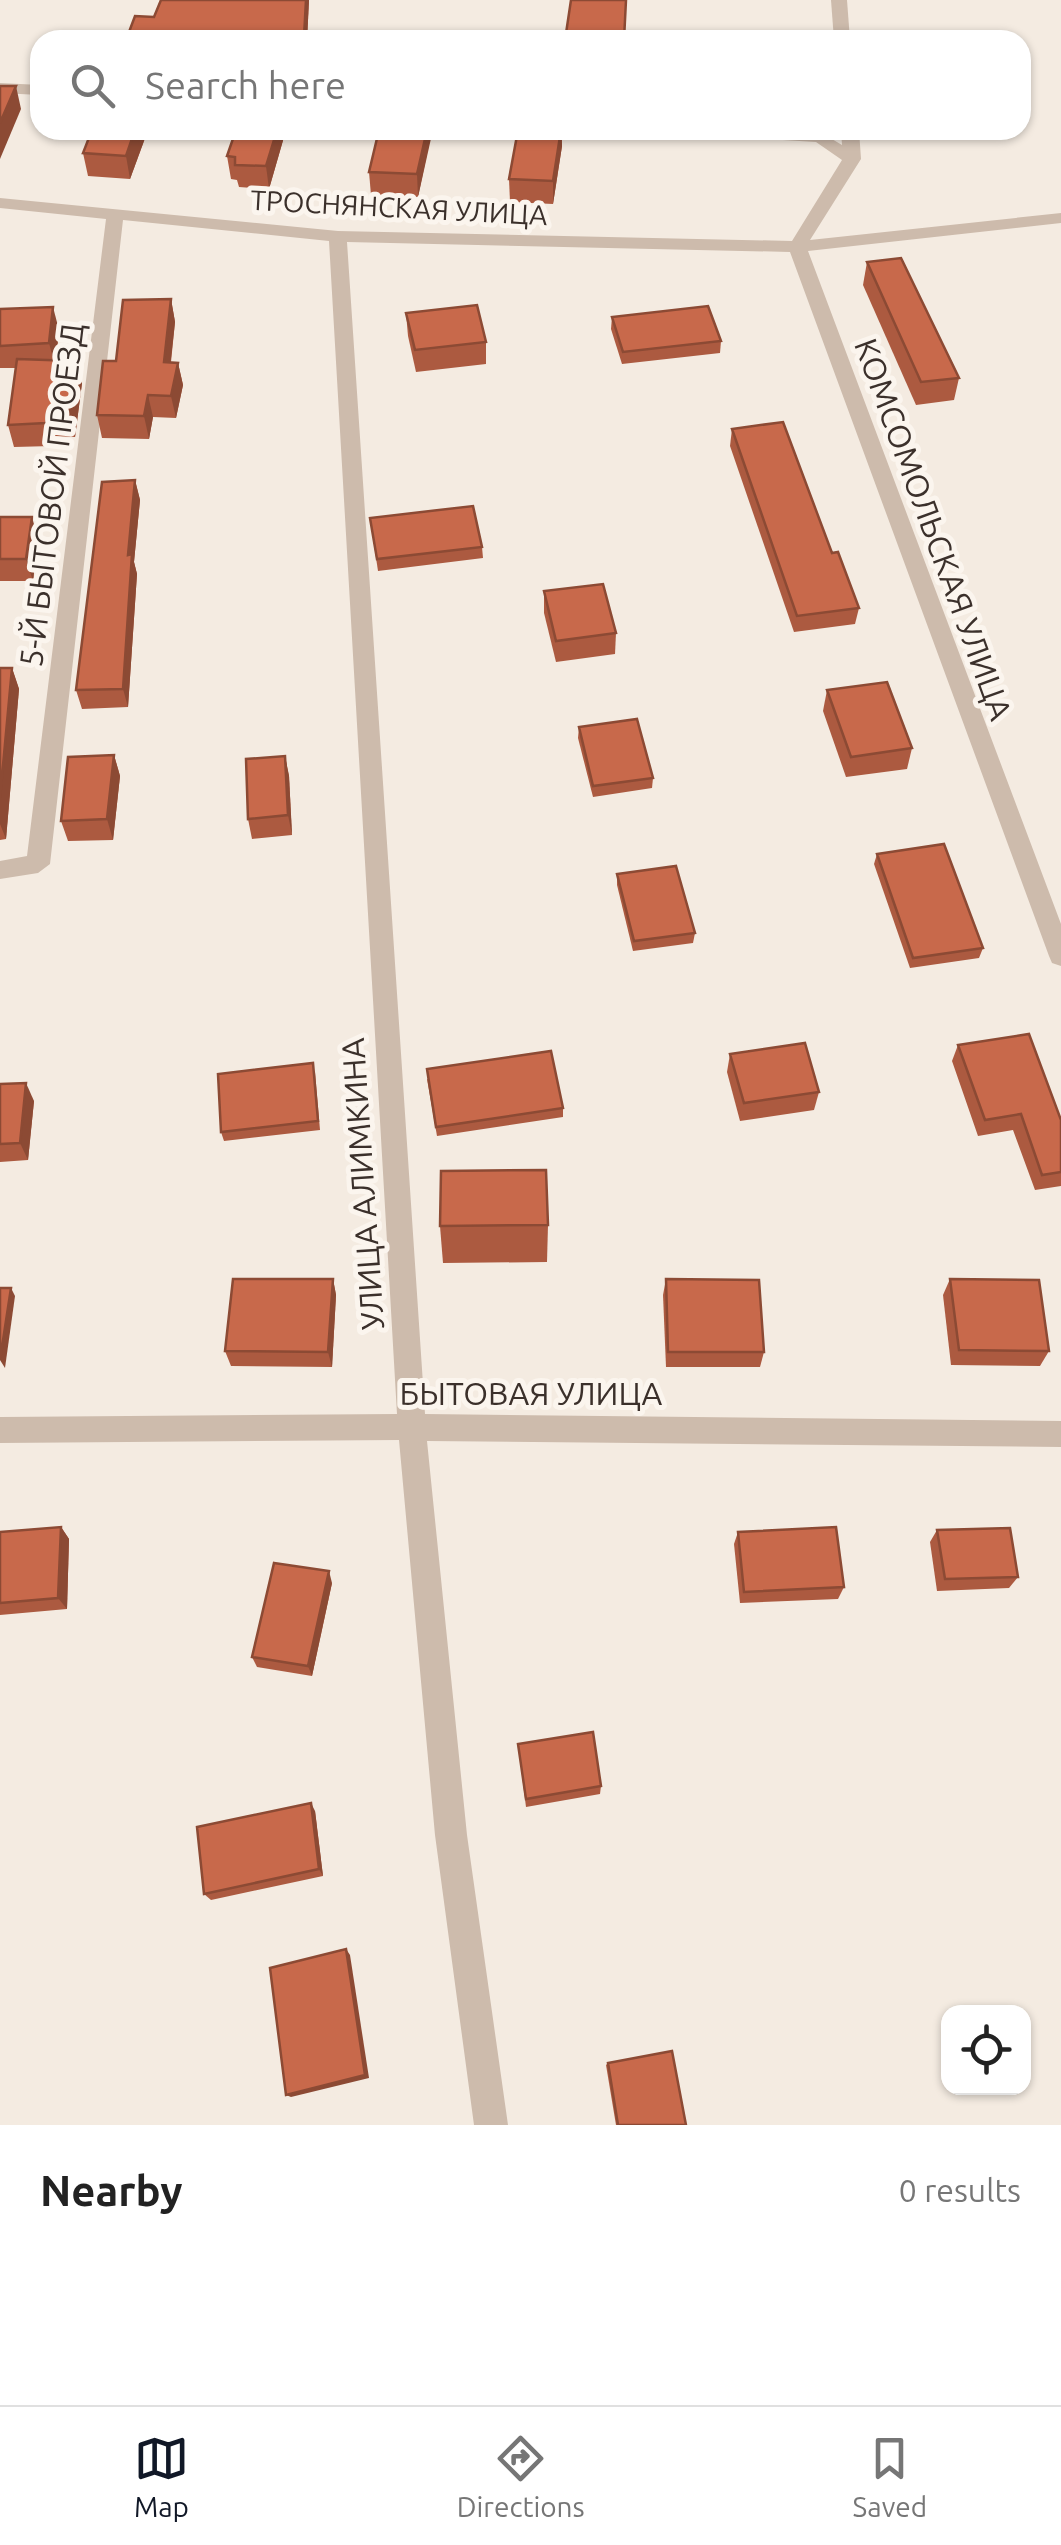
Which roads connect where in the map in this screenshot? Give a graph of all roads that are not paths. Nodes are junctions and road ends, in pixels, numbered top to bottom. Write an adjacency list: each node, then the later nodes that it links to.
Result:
1 (839, 0): 2 (street)
2 (841, 30)
3 (0, 88): 4 (street)
4 (30, 90)
5 (824, 140): 7 (street)
6 (851, 140): 7 (street)
7 (852, 159): 12 (street)
8 (0, 203): 9 (street, ТРОСНЯНСКАЯ УЛИЦА)
9 (115, 215): 11 (street, ТРОСНЯНСКАЯ УЛИЦА); 13 (street, 5-Й БЫТОВОЙ ПРОЕЗД)
10 (1061, 218): 12 (street, ТРОСНЯНСКАЯ УЛИЦА)
11 (338, 236): 12 (street, ТРОСНЯНСКАЯ УЛИЦА); 15 (street, УЛИЦА АЛИМКИНА)
12 (797, 248): 14 (street, КОМСОМОЛЬСКАЯ УЛИЦА)
13 (0, 870)
14 (1061, 956)
15 (412, 1427): 16 (street, БЫТОВАЯ УЛИЦА); 17 (street, БЫТОВАЯ УЛИЦА); 18 (street, УЛИЦА АЛИМКИНА)
16 (0, 1430)
17 (1061, 1434)
18 (490, 2125)

